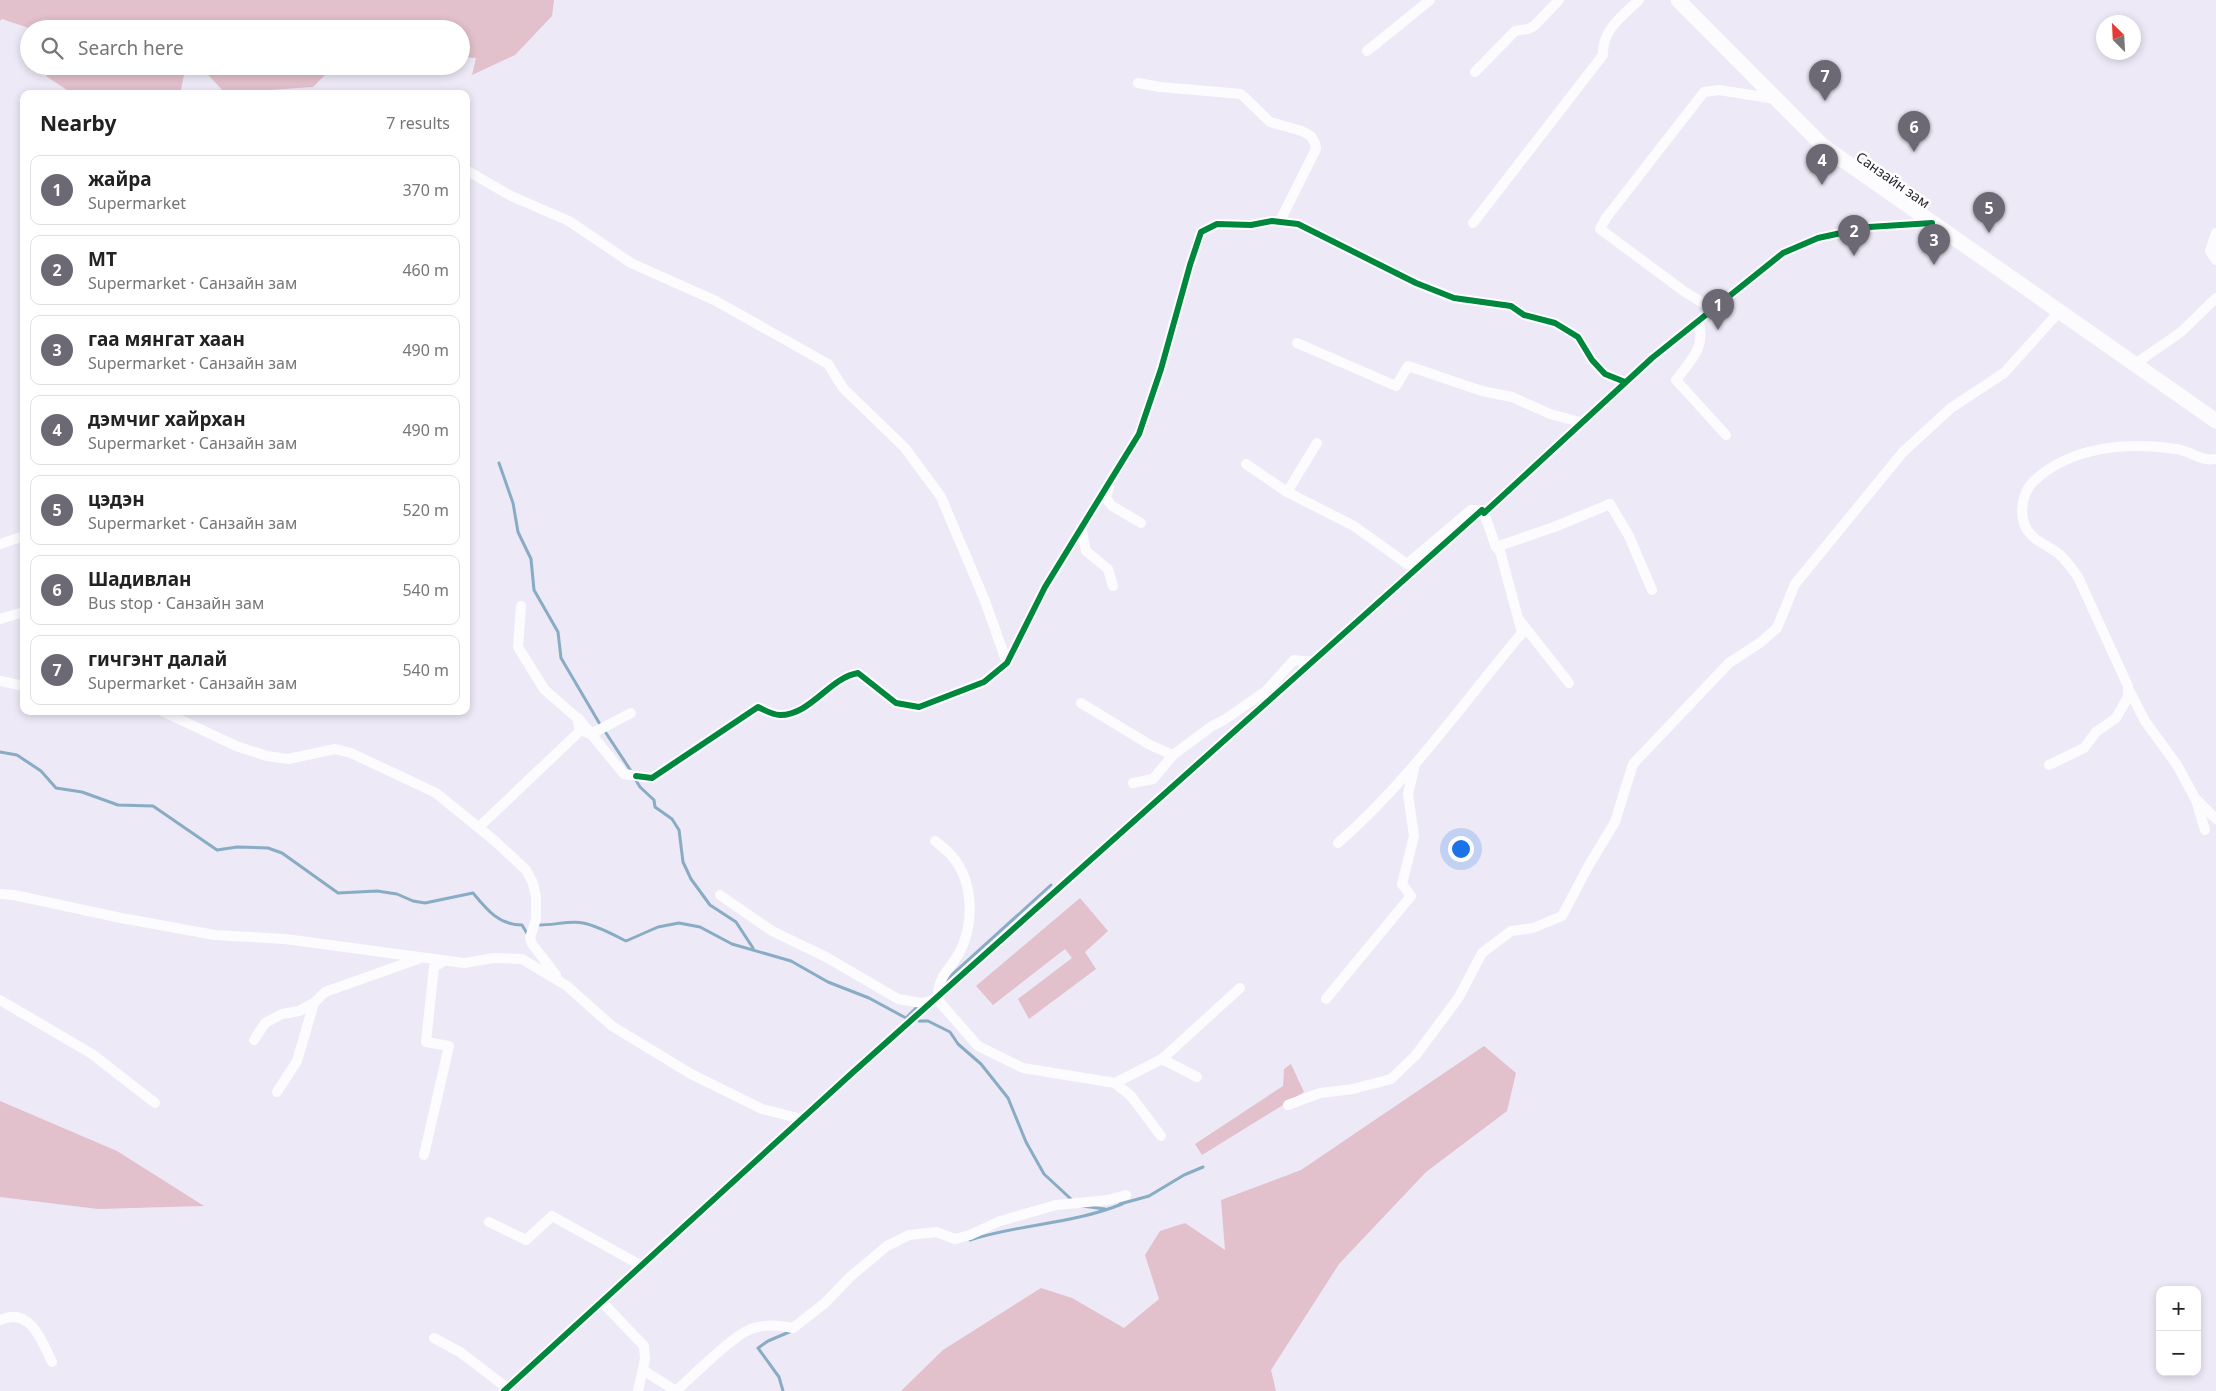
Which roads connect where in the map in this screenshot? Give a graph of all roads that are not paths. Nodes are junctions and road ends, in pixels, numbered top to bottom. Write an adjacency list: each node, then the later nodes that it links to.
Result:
1 (1430, 0): 5 (street)
2 (1559, 0): 6 (street)
3 (1639, 0): 11 (street)
4 (1678, 0): 8 (main road, Санзайн зам)
5 (1368, 51)
6 (1475, 72)
7 (1138, 83): 10 (street)
8 (1777, 99): 12 (main road, Санзайн зам); 16 (street)
9 (470, 172): 43 (street)
10 (1280, 222): 21 (street); 28 (street)
11 (1473, 223)
12 (1932, 224): 16 (street); 17 (main road, Санзайн зам)
13 (2216, 232): 14 (street)
14 (2216, 260)
15 (2216, 298): 20 (street)
16 (1713, 309): 18 (street)
17 (2059, 312): 20 (main road, Санзайн зам); 80 (street)
18 (1698, 321): 21 (street); 24 (street)
19 (1297, 343): 23 (street)
20 (2135, 364): 22 (main road, Санзайн зам)
21 (1625, 382): 23 (street)
22 (2216, 421)
23 (1580, 422): 30 (street)
24 (1726, 434)
25 (1317, 443): 29 (street)
26 (2216, 459): 47 (street)
27 (1246, 464): 29 (street)
28 (1110, 481): 31 (street); 32 (street)
29 (1288, 492): 30 (street)
30 (1483, 512): 35 (street); 42 (street)
31 (1141, 523)
32 (1081, 527): 36 (street); 43 (street)
33 (20, 537): 34 (street)
34 (0, 544)
35 (1496, 547): 37 (street); 41 (street)
36 (1113, 586)
37 (1652, 590)
38 (521, 606): 51 (street)
39 (20, 613): 40 (street)
40 (0, 619)
41 (1521, 622): 45 (street); 55 (street)
42 (1312, 662): 54 (street); 70 (street)
43 (1007, 663): 53 (street)
44 (0, 681): 46 (street)
45 (1568, 682)
46 (20, 685)
47 (2128, 686): 56 (street); 58 (street)
48 (1081, 703): 54 (street)
49 (631, 713): 53 (street)
50 (170, 715): 60 (street)
51 (577, 718): 52 (street); 53 (street)
52 (580, 731): 53 (street); 60 (street)
53 (591, 734)
54 (1173, 755): 57 (street)
55 (1418, 761): 63 (street); 71 (street)
56 (2049, 765)
57 (1134, 783)
58 (2196, 800): 59 (street); 61 (street)
59 (2216, 819)
60 (479, 827): 68 (street)
61 (2205, 830)
62 (935, 841): 70 (street)
63 (1338, 843)
64 (0, 894): 66 (street)
65 (720, 895): 70 (street)
66 (422, 958): 67 (street); 73 (street)
67 (444, 961): 68 (street); 83 (street)
68 (567, 986): 81 (street)
69 (1240, 988): 75 (street)
70 (937, 999): 77 (street); 81 (street)
71 (1326, 999)
72 (0, 1000): 79 (street)
73 (314, 1003): 74 (street); 78 (street)
74 (254, 1040)
75 (1162, 1059): 76 (street); 77 (street)
76 (1197, 1077)
77 (1116, 1083): 82 (street)
78 (277, 1092)
79 (155, 1103)
80 (1288, 1105)
81 (802, 1119): 86 (street)
82 (1161, 1136)
83 (424, 1154)
84 (1126, 1195): 94 (street)
85 (489, 1222): 86 (street)
86 (642, 1266): 87 (street)
87 (602, 1302): 91 (street); 92 (street)
88 (0, 1320): 90 (street)
89 (434, 1338): 92 (street)
90 (52, 1362)
91 (643, 1370): 93 (street); 94 (street)
92 (505, 1390)
93 (638, 1391)
94 (676, 1391)

